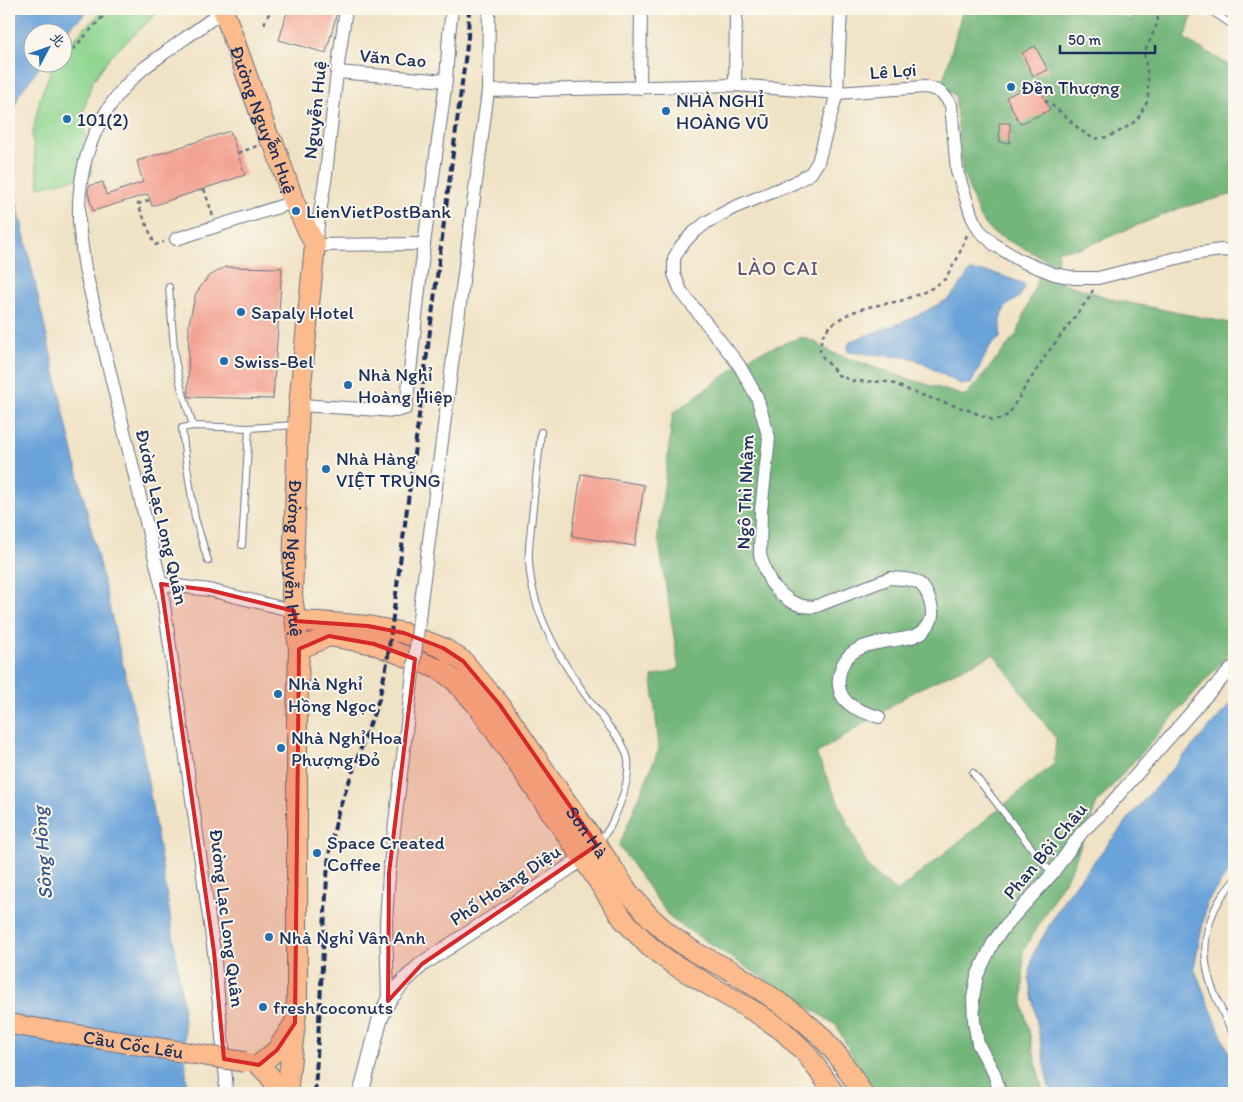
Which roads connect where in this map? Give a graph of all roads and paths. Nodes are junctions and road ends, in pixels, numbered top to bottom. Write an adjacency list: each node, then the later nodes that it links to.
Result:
1 (110, 9): 14 (path)
2 (224, 9): 24 (main road, Đường Nguyễn Huệ); 40 (street, Đường Lạc Long Quân)
3 (271, 9): 12 (path)
4 (346, 9): 15 (street, Nguyễn Huệ)
5 (452, 9): 16 (street)
6 (489, 9): 19 (street)
7 (641, 9): 18 (street)
8 (736, 9): 17 (street)
9 (841, 9): 20 (street, Ngô Thì Nhậm)
10 (1157, 9): 21 (path)
11 (1208, 9): 13 (lane)
12 (264, 24)
13 (1234, 26)
14 (72, 50)
15 (337, 72): 16 (street, Văn Cao); 29 (street, Nguyễn Huệ)
16 (446, 81): 28 (street)
17 (735, 85): 18 (street, Lê Lợi); 20 (street, Lê Lợi)
18 (640, 88): 19 (street, Lê Lợi)
19 (488, 91): 49 (street, bridge)
20 (837, 93): 25 (street, Lê Lợi); 44 (street, Ngô Thì Nhậm)
21 (1045, 100)
22 (204, 189): 26 (path)
23 (149, 200): 27 (path)
24 (294, 202): 26 (street); 29 (main road, Đường Nguyễn Huệ)
25 (972, 217): 31 (street, Lê Lợi); 31 (path)
26 (216, 227): 27 (street)
27 (176, 240)
28 (424, 244): 29 (street); 33 (street)
29 (315, 245): 33 (main road, Đường Nguyễn Huệ)
30 (1234, 251): 31 (street, Lê Lợi)
31 (1098, 278)
32 (169, 287): 35 (lane)
33 (299, 405): 34 (main road, Đường Nguyễn Huệ)
34 (299, 425): 36 (lane); 41 (main road, Đường Nguyễn Huệ)
35 (193, 426): 36 (lane); 39 (lane)
36 (249, 428): 38 (lane)
37 (541, 432): 46 (lane)
38 (242, 545)
39 (208, 561)
40 (161, 584): 41 (street); 54 (street, Đường Lạc Long Quân)
41 (295, 616): 42 (main road, Đường Nguyễn Huệ); 46 (main road, Sơn Hà)
42 (299, 649): 46 (main road, Sơn Hà); 50 (main road, Đường Nguyễn Huệ)
43 (1234, 666): 47 (street, Phan Bội Châu)
44 (879, 717)
45 (973, 774): 47 (lane)
46 (590, 851): 49 (street, Phố Hoàng Diệu); 58 (main road, Sơn Hà); 59 (main road, Sơn Hà)
47 (1052, 874): 60 (street, Phan Bội Châu)
48 (1234, 881): 52 (lane)
49 (388, 1001): 57 (street, Phố Hoàng Diệu)
50 (295, 1023): 53 (main road); 56 (main road, Đường Nguyễn Huệ)
51 (9, 1024): 53 (main road, Cầu Cốc Lếu, bridge)
52 (1234, 1036)
53 (252, 1063): 55 (main road)
54 (226, 1093)
55 (281, 1093)
56 (287, 1093)
57 (361, 1093)
58 (834, 1093)
59 (862, 1093)
60 (1000, 1093)

